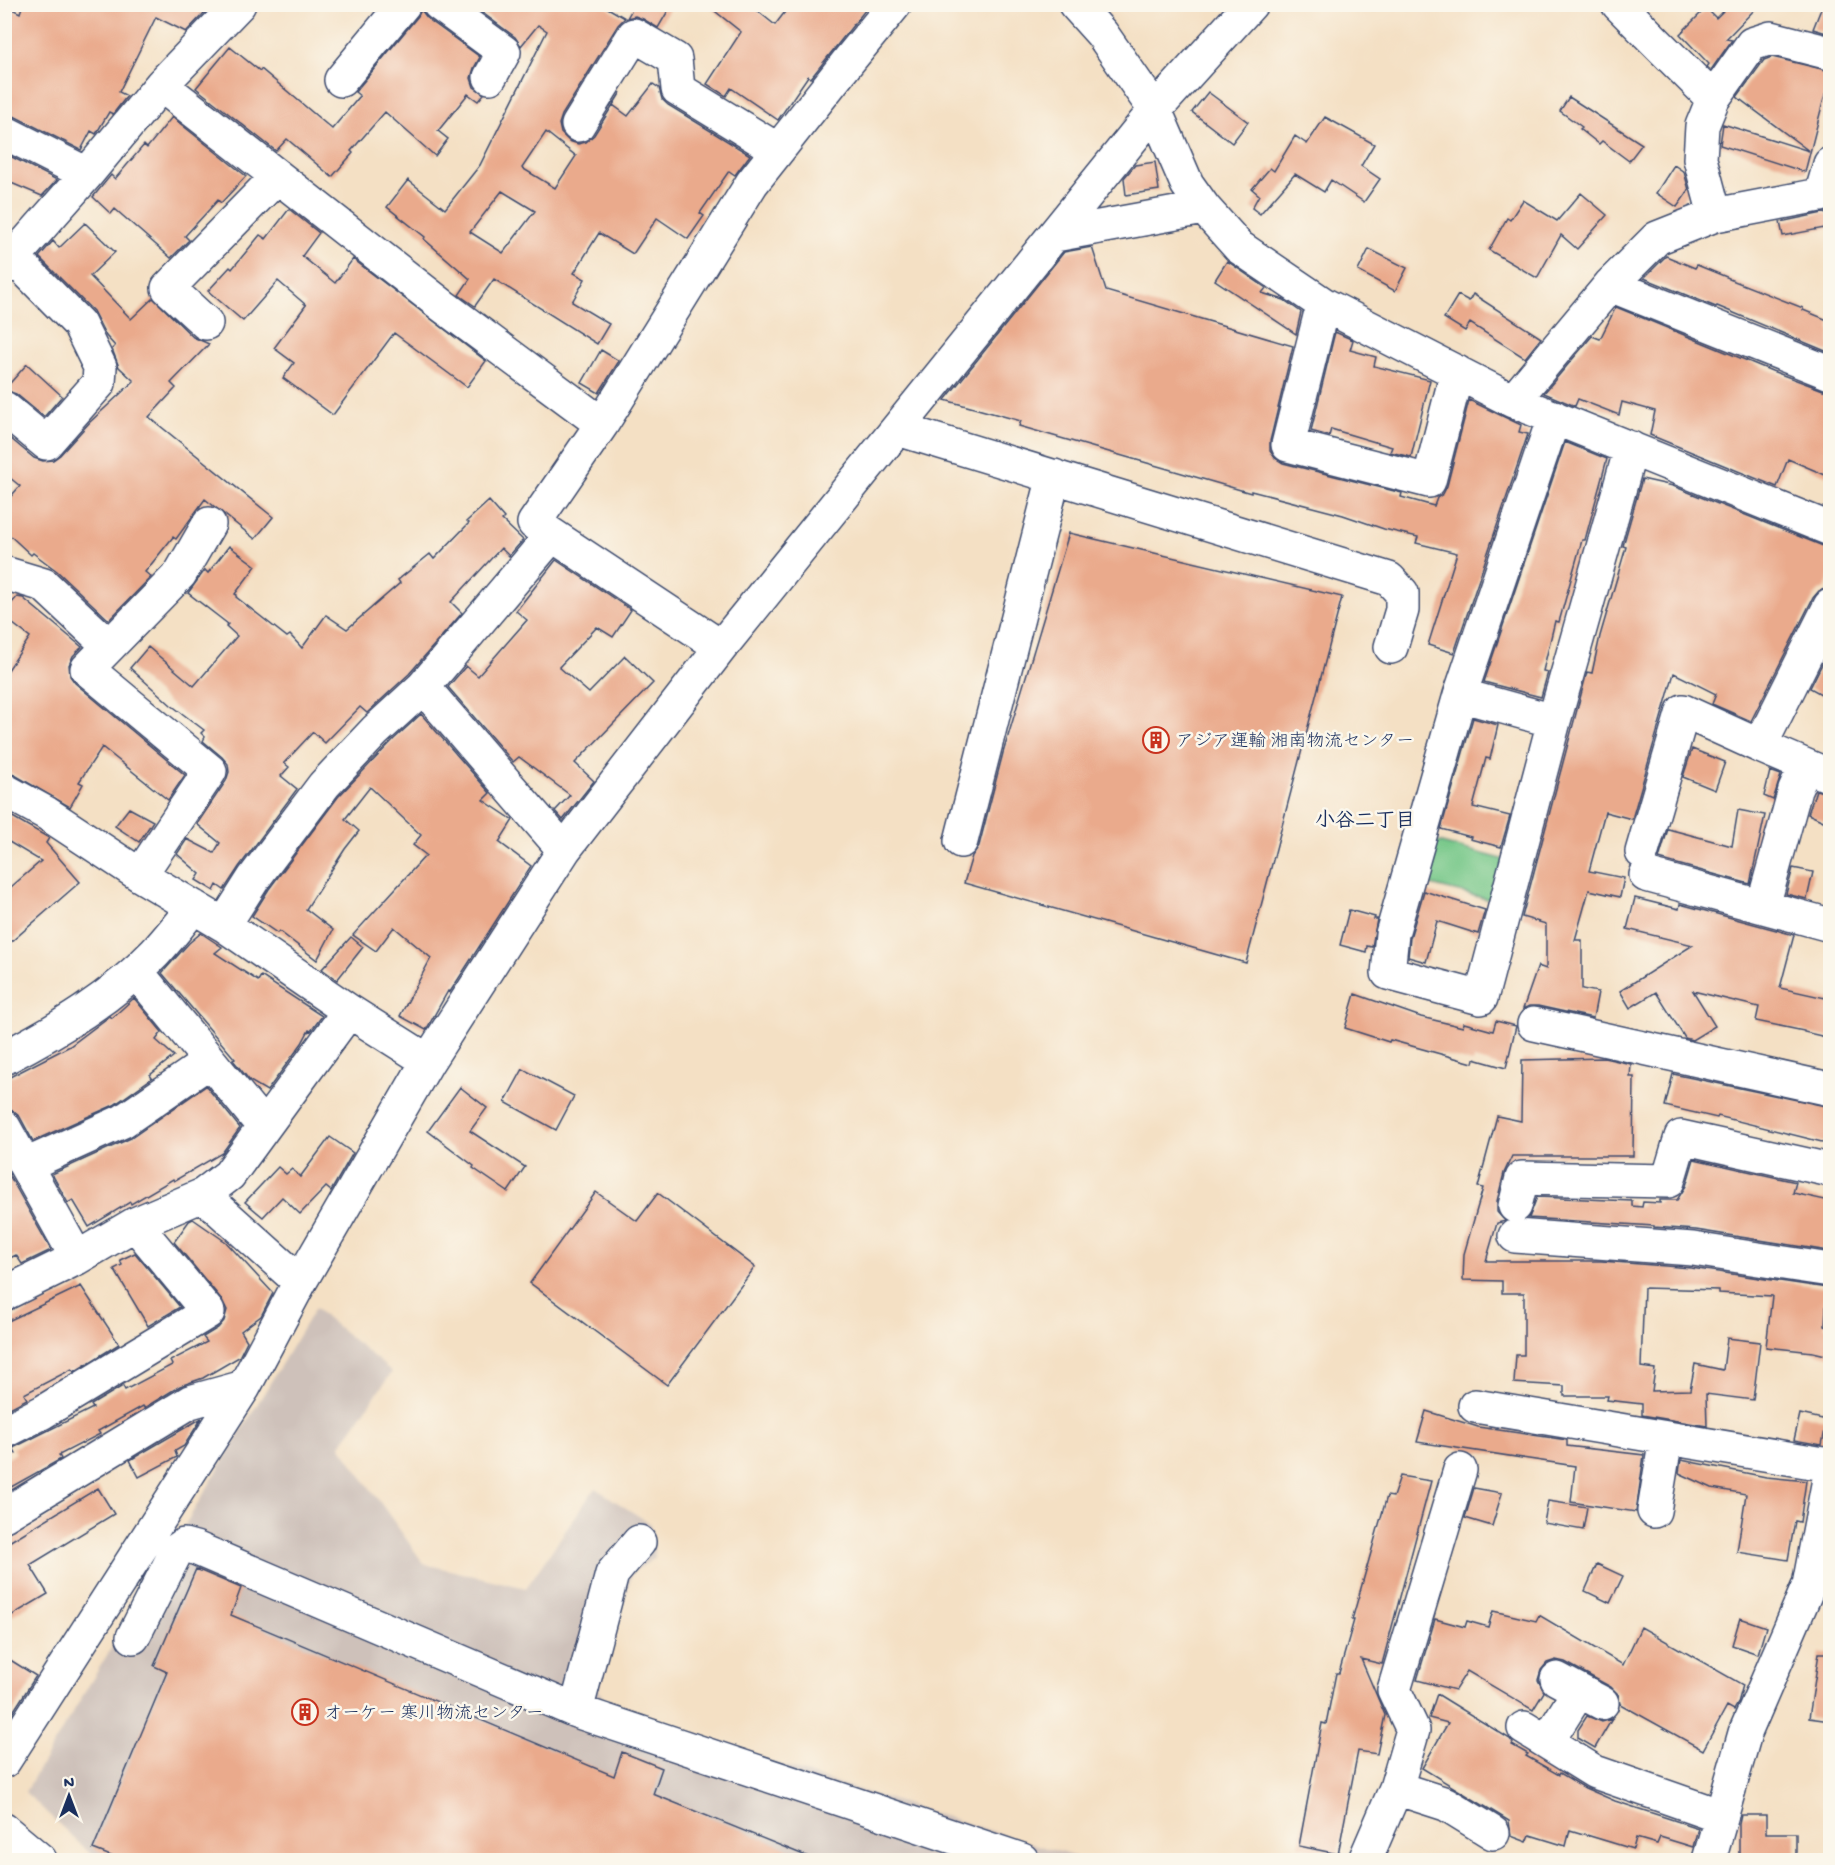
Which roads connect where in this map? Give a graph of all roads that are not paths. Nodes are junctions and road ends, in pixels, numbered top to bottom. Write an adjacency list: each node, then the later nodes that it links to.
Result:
1 (239, 4): 11 (street)
2 (404, 4): 10 (street)
3 (440, 4): 9 (street)
4 (895, 4): 16 (street)
5 (1075, 4): 13 (street)
6 (1251, 4): 13 (street)
7 (1618, 4): 12 (street)
8 (1830, 53): 12 (street)
9 (490, 76)
10 (341, 80)
11 (161, 85): 18 (street); 19 (street)
12 (1713, 99): 22 (street)
13 (1155, 110): 21 (street); 23 (street)
14 (578, 125): 16 (street)
15 (4, 132): 18 (street)
16 (778, 150): 33 (street)
17 (1830, 164): 20 (street)
18 (87, 174): 24 (street)
19 (277, 177): 27 (street); 33 (street)
20 (1826, 194): 22 (street)
21 (1204, 208): 23 (street); 26 (street)
22 (1715, 215): 25 (street)
23 (1055, 235): 34 (street)
24 (9, 263): 31 (street)
25 (1610, 285): 29 (street); 30 (street)
26 (1323, 304): 28 (street); 28 (street)
27 (206, 323)
28 (1457, 372): 30 (street)
29 (1830, 373)
30 (1513, 401): 32 (street)
31 (4, 408)
32 (1554, 417): 35 (street); 46 (street)
33 (602, 424): 39 (street)
34 (898, 429): 36 (street); 43 (street)
35 (1631, 448): 38 (street); 47 (street)
36 (1054, 476): 44 (street); 51 (street)
37 (209, 524): 42 (street)
38 (1830, 530)
39 (552, 535): 43 (street); 45 (street)
40 (4, 573): 42 (street)
41 (1830, 606): 48 (street)
42 (109, 646): 53 (street)
43 (721, 647): 52 (street)
44 (1391, 647)
45 (423, 687): 52 (street); 56 (street)
46 (1460, 695): 47 (street); 47 (street)
47 (1554, 721)
48 (1760, 746): 49 (street); 54 (street)
49 (1818, 771): 54 (street)
50 (4, 790): 53 (street)
51 (962, 841)
52 (564, 850): 63 (street)
53 (140, 875): 55 (street)
54 (1762, 906): 57 (street)
55 (194, 907): 56 (street); 58 (street)
56 (224, 925): 59 (street)
57 (1830, 925)
58 (136, 970): 61 (street); 62 (street)
59 (349, 1011): 63 (street); 66 (street)
60 (1534, 1024): 64 (street)
61 (4, 1058)
62 (210, 1060): 66 (street); 67 (street)
63 (428, 1061): 73 (street)
64 (1830, 1089)
65 (4, 1127): 67 (street)
66 (264, 1127): 69 (street)
67 (26, 1165): 71 (street)
68 (1830, 1170): 72 (street)
69 (202, 1194): 70 (street); 73 (street)
70 (135, 1224): 71 (street); 77 (street)
71 (77, 1258): 74 (street)
72 (1830, 1270)
73 (300, 1282): 75 (street)
74 (4, 1294)
75 (244, 1387): 83 (street); 89 (street)
76 (1475, 1406): 78 (street)
77 (4, 1432)
78 (1666, 1438): 79 (street); 82 (street)
79 (1830, 1465)
80 (1460, 1470): 90 (street)
81 (1830, 1474): 85 (street)
82 (1654, 1511)
83 (4, 1515)
84 (639, 1542): 88 (street)
85 (1824, 1542): 91 (street)
86 (133, 1637): 88 (street)
87 (1579, 1691): 91 (street)
88 (576, 1711): 95 (street)
89 (4, 1761)
90 (1396, 1788): 93 (street); 96 (street)
91 (1721, 1816): 97 (street)
92 (4, 1830): 94 (street)
93 (1493, 1833)
94 (40, 1860)
95 (1022, 1860)
96 (1365, 1860)
97 (1709, 1860)

